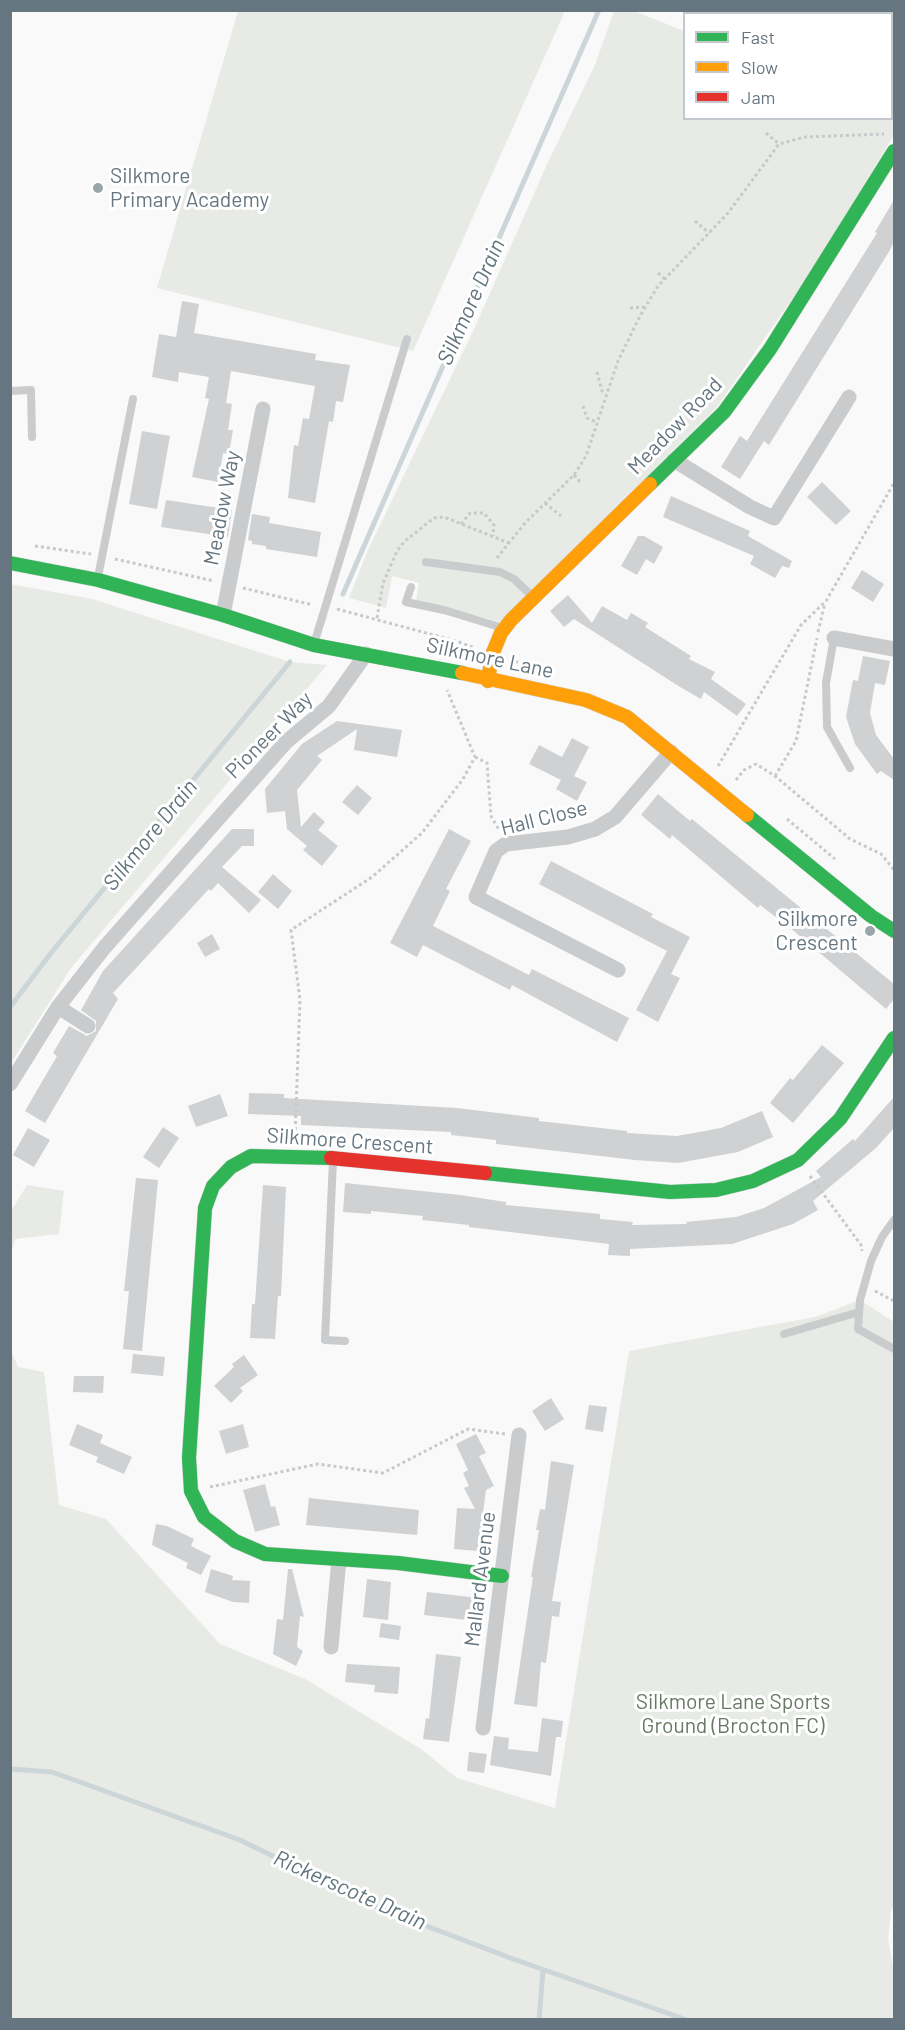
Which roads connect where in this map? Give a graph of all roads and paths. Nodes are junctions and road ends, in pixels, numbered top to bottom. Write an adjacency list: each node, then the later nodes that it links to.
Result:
1 (766, 133): 3 (path)
2 (894, 134): 3 (path)
3 (779, 144): 6 (path)
4 (894, 151): 25 (street, Meadow Road)
5 (695, 221): 6 (path)
6 (709, 233): 8 (path)
7 (658, 273): 8 (path)
8 (665, 279): 9 (path)
9 (645, 307): 10 (path); 16 (path)
10 (630, 308)
11 (407, 339): 48 (lane)
12 (597, 372): 14 (path)
13 (10, 391): 22 (lane)
14 (602, 391): 15 (path); 16 (path)
15 (597, 393)
16 (606, 393): 21 (path)
17 (849, 397): 25 (street)
18 (133, 399): 37 (lane)
19 (583, 406): 21 (path)
20 (263, 409): 45 (street, Meadow Way)
21 (596, 422): 24 (path)
22 (32, 437)
23 (580, 455): 24 (path)
24 (586, 456): 26 (path)
25 (674, 460): 41 (street, Meadow Road)
26 (574, 475): 27 (path); 29 (path)
27 (578, 483)
28 (894, 483): 42 (path)
29 (545, 503): 30 (path); 36 (path)
30 (561, 516)
31 (461, 524): 32 (path)
32 (493, 536)
33 (125, 561): 38 (path)
34 (426, 562): 36 (lane)
35 (10, 563): 37 (street, Silkmore Lane)
36 (489, 570): 41 (lane)
37 (98, 580): 45 (street, Silkmore Lane)
38 (211, 581)
39 (411, 587): 46 (lane)
40 (244, 588): 43 (path)
41 (533, 597): 46 (street, Meadow Road)
42 (826, 601): 56 (path); 58 (path)
43 (307, 604)
44 (337, 609): 50 (path)
45 (223, 615): 48 (street, Silkmore Lane)
46 (505, 628): 53 (street, Meadow Road)
47 (834, 638): 49 (street); 57 (lane)
48 (314, 645): 51 (street, Silkmore Lane)
49 (894, 650)
50 (480, 651)
51 (366, 654): 52 (street, Silkmore Lane); 64 (street, Pioneer Way)
52 (438, 669): 53 (street, Silkmore Lane); 55 (path)
53 (488, 681): 54 (street, Silkmore Lane)
54 (671, 752): 60 (street, Hall Close); 62 (street, Silkmore Lane)
55 (475, 757): 60 (path); 68 (path)
56 (718, 766)
57 (850, 768)
58 (775, 776): 59 (path); 61 (path)
59 (736, 780)
60 (506, 844): 63 (street, Hall Close)
61 (894, 870)
62 (894, 931)
63 (618, 970)
64 (58, 1007): 65 (street); 67 (street, Pioneer Way)
65 (88, 1026)
66 (894, 1038): 70 (street, Silkmore Crescent)
67 (10, 1084)
68 (294, 1156): 69 (street, Silkmore Crescent); 80 (street, Silkmore Crescent)
69 (333, 1158): 70 (street, Silkmore Crescent); 77 (lane)
70 (798, 1160): 72 (path)
71 (894, 1220): 73 (lane)
72 (862, 1255)
73 (865, 1286): 74 (path); 75 (lane)
74 (894, 1301)
75 (859, 1312): 76 (lane); 78 (lane)
76 (784, 1334)
77 (345, 1341)
78 (894, 1349)
79 (519, 1436): 80 (path); 82 (street, Mallard Avenue)
80 (191, 1491): 81 (street, Silkmore Crescent)
81 (339, 1560): 82 (street, Silkmore Crescent); 83 (street)
82 (502, 1576): 84 (street, Mallard Avenue)
83 (331, 1647)
84 (483, 1728)

